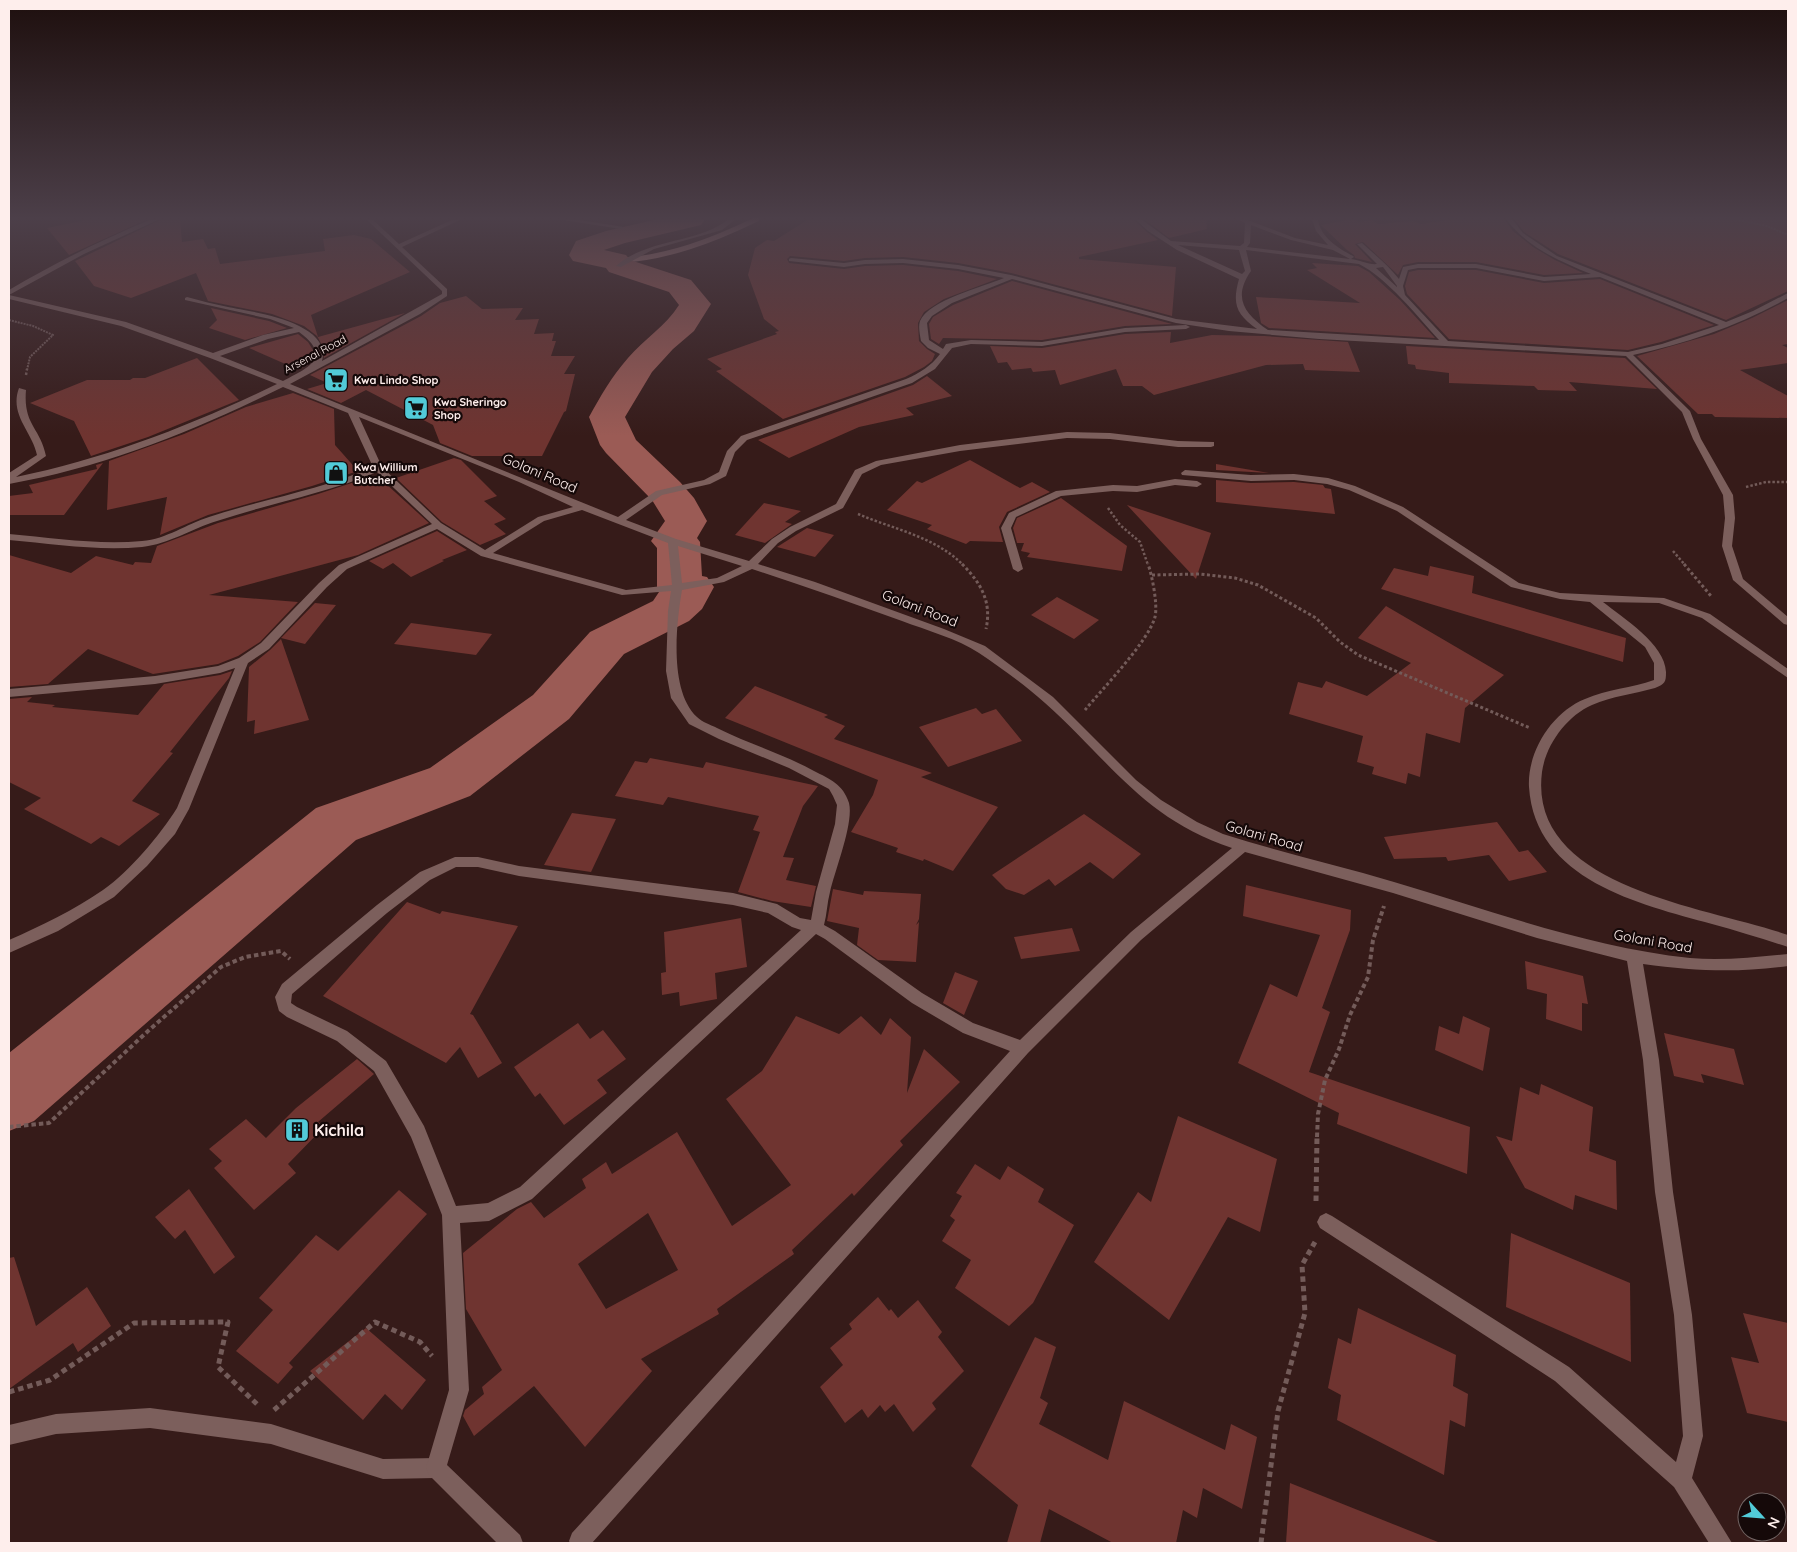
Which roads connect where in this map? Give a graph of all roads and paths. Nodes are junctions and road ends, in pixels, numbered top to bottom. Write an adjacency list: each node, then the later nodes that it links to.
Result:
1 (445, 291): 21 (street, Arsenal Road)
2 (975, 291): 18 (street)
3 (1064, 291): 14 (street)
4 (1239, 291): 16 (street)
5 (1397, 291): 9 (street)
6 (1401, 291): 9 (street)
7 (1642, 291): 13 (street)
8 (1788, 295): 13 (street)
9 (1402, 296): 17 (street)
10 (9, 297): 20 (street, Golani Road)
11 (187, 299): 15 (street)
12 (9, 320): 23 (path)
13 (1726, 325): 19 (street)
14 (1206, 326): 16 (street); 18 (street)
15 (301, 329): 20 (street); 21 (street)
16 (1268, 333): 17 (street)
17 (1446, 342): 19 (street)
18 (945, 354): 36 (street)
19 (1628, 354): 33 (street)
20 (213, 356): 22 (street, Golani Road)
21 (312, 370): 22 (street, Arsenal Road)
22 (283, 384): 24 (street, Golani Road); 29 (street, Arsenal Road)
23 (22, 390): 28 (street)
24 (352, 412): 26 (street); 35 (street, Golani Road)
25 (1211, 444): 34 (street)
26 (378, 468): 37 (street); 38 (street)
27 (1185, 473): 45 (street)
28 (9, 477)
29 (9, 481)
30 (1788, 482): 33 (path)
31 (1198, 484): 32 (street)
32 (1095, 490): 42 (street); 43 (path)
33 (1728, 496): 46 (street)
34 (840, 506): 41 (street); 47 (path)
35 (582, 507): 36 (street, Golani Road); 40 (street)
36 (620, 520): 39 (street, Golani Road)
37 (438, 525): 40 (street); 48 (street)
38 (9, 537)
39 (672, 541): 41 (street, Golani Road); 44 (street)
40 (485, 554): 44 (street)
41 (751, 565): 44 (street); 47 (street, Golani Road)
42 (1018, 569)
43 (1152, 574): 51 (path); 52 (path)
44 (676, 588): 54 (street)
45 (1593, 599): 49 (street); 52 (street)
46 (1788, 622)
47 (981, 649): 51 (street, Golani Road)
48 (243, 661): 50 (street); 56 (street)
49 (1788, 674)
50 (9, 693)
51 (1074, 724): 53 (street, Golani Road)
52 (1549, 736): 55 (street)
53 (1243, 846): 57 (street, Golani Road); 60 (street)
54 (814, 927): 59 (street); 60 (street); 62 (street)
55 (1788, 942)
56 (9, 947)
57 (1634, 956): 58 (street, Golani Road); 70 (street)
58 (1788, 960)
59 (305, 974): 61 (path); 62 (street)
60 (1022, 1048): 71 (street)
61 (9, 1127)
62 (451, 1215): 64 (street)
63 (1326, 1222): 70 (street)
64 (459, 1390): 67 (path); 69 (street)
65 (9, 1392): 66 (path)
66 (261, 1408)
67 (268, 1415)
68 (9, 1435): 69 (street)
69 (436, 1468): 72 (street)
70 (1681, 1480): 73 (street)
71 (580, 1542)
72 (512, 1543)
73 (1721, 1543)

